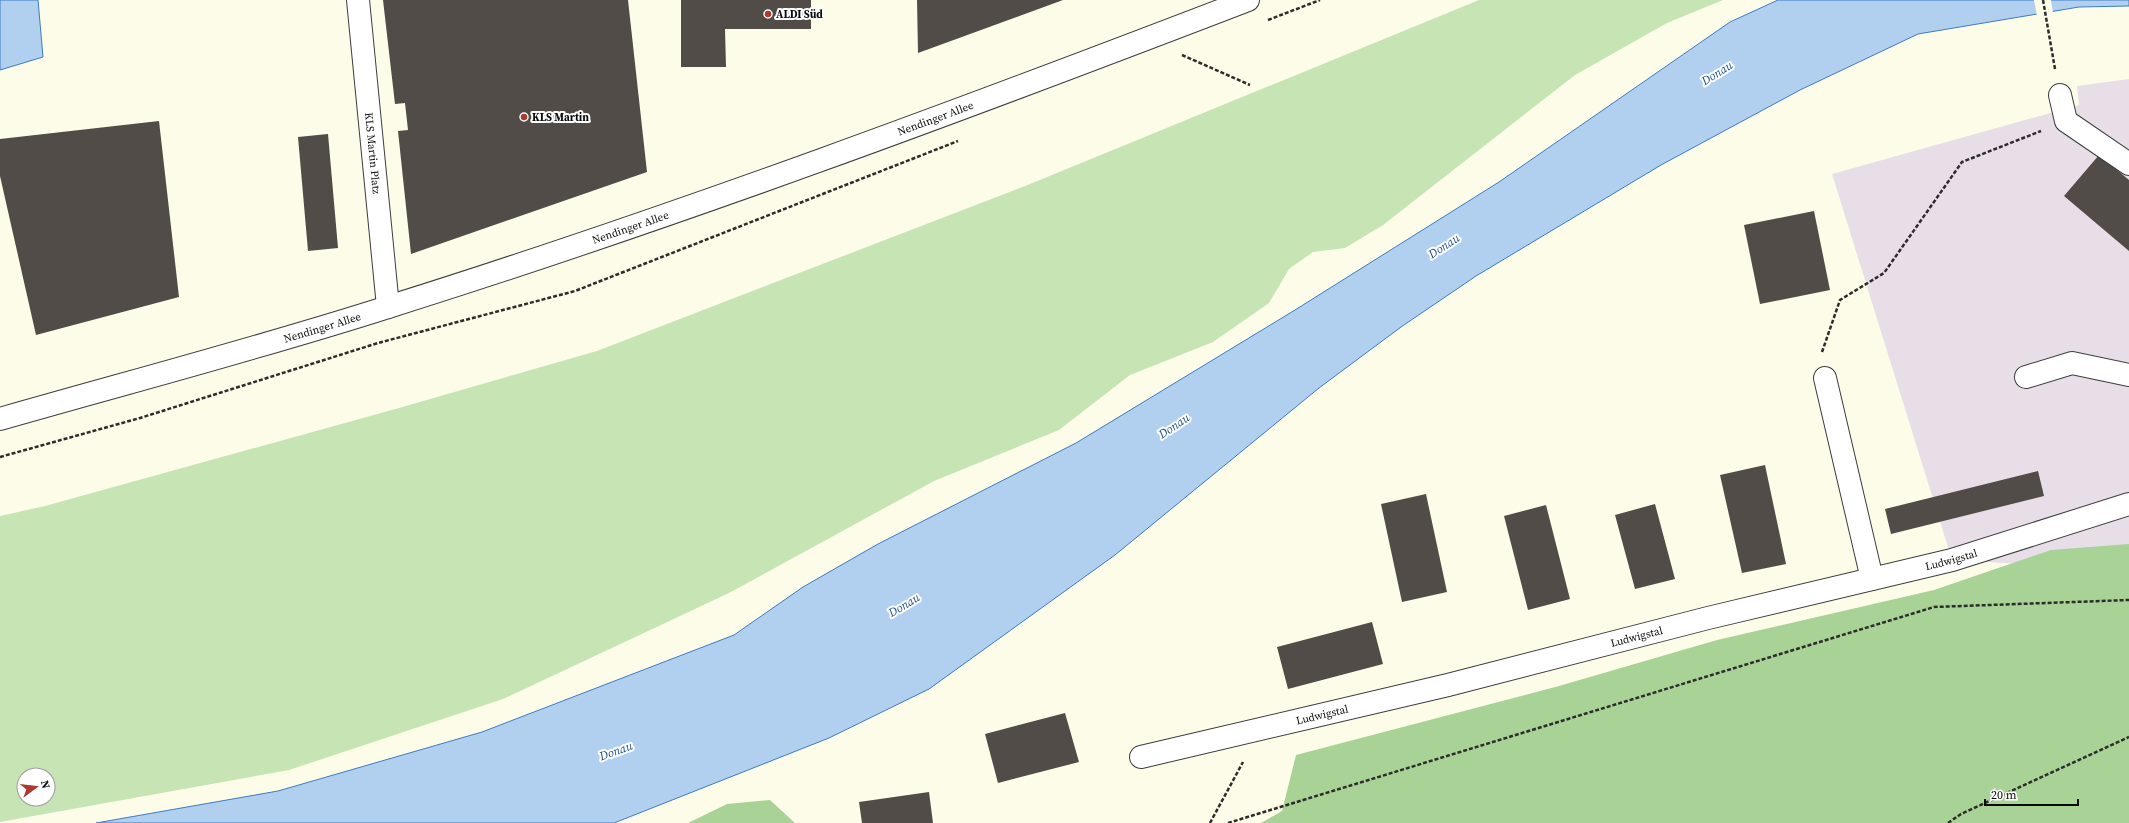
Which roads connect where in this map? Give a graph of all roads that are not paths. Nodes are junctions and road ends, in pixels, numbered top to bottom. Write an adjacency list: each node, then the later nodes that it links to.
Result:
1 (358, 0): 5 (street, KLS Martin Platz)
2 (1248, 0): 5 (street, Nendinger Allee)
3 (2060, 95): 4 (street)
4 (2129, 164)
5 (388, 307): 9 (street, Nendinger Allee)
6 (2129, 375): 7 (street)
7 (2026, 377)
8 (1825, 378): 11 (street)
9 (0, 419)
10 (2129, 504): 11 (street, Ludwigstal)
11 (1872, 579): 12 (street, Ludwigstal)
12 (1142, 756)

